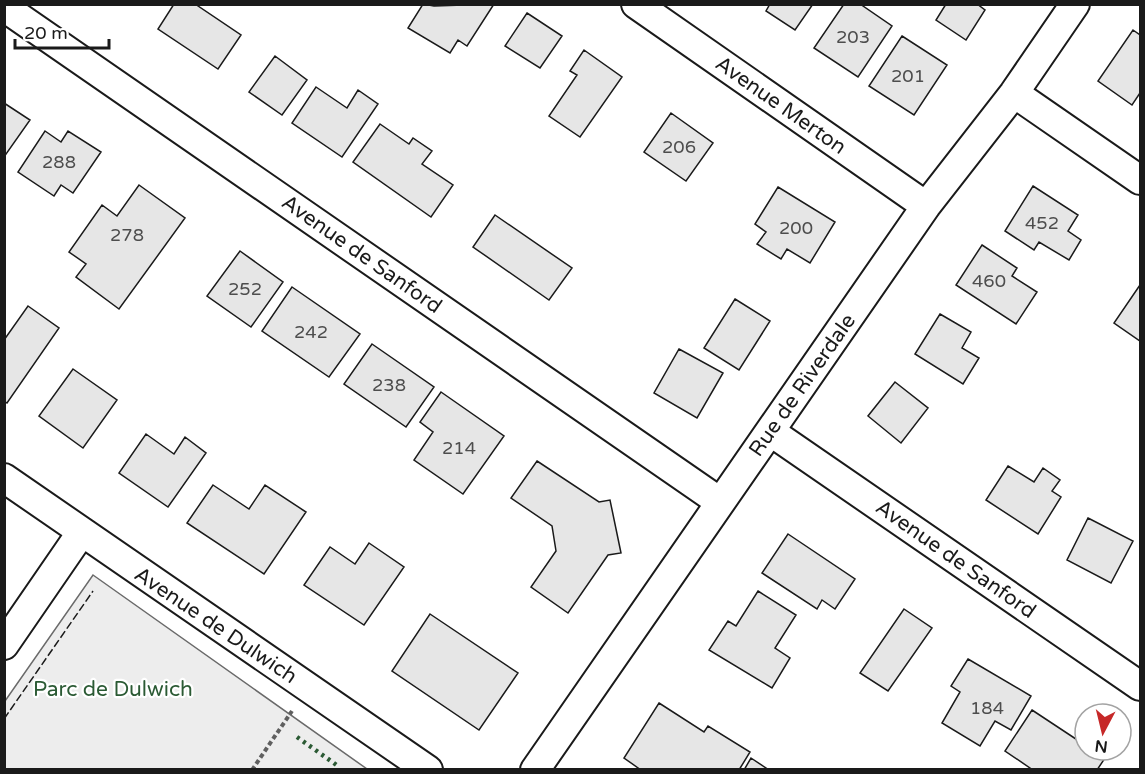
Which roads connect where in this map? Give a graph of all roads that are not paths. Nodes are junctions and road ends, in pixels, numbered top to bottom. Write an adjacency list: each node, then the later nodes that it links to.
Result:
1 (636, 4): 6 (street, Avenue Merton)
2 (1075, 4): 4 (street, Rue de Riverdale)
3 (4, 7): 9 (street, Avenue de Sanford)
4 (1014, 93): 5 (street); 6 (street, Rue de Riverdale)
5 (1140, 180)
6 (926, 206): 7 (street, Rue de Riverdale)
7 (771, 432): 9 (street, Rue de Riverdale); 12 (street, Avenue de Sanford)
8 (4, 478): 10 (street, Avenue de Dulwich)
9 (720, 502): 14 (street, Rue de Riverdale)
10 (81, 533): 11 (street); 13 (street, Avenue de Dulwich)
11 (4, 645)
12 (1140, 686)
13 (428, 770)
14 (535, 770)

